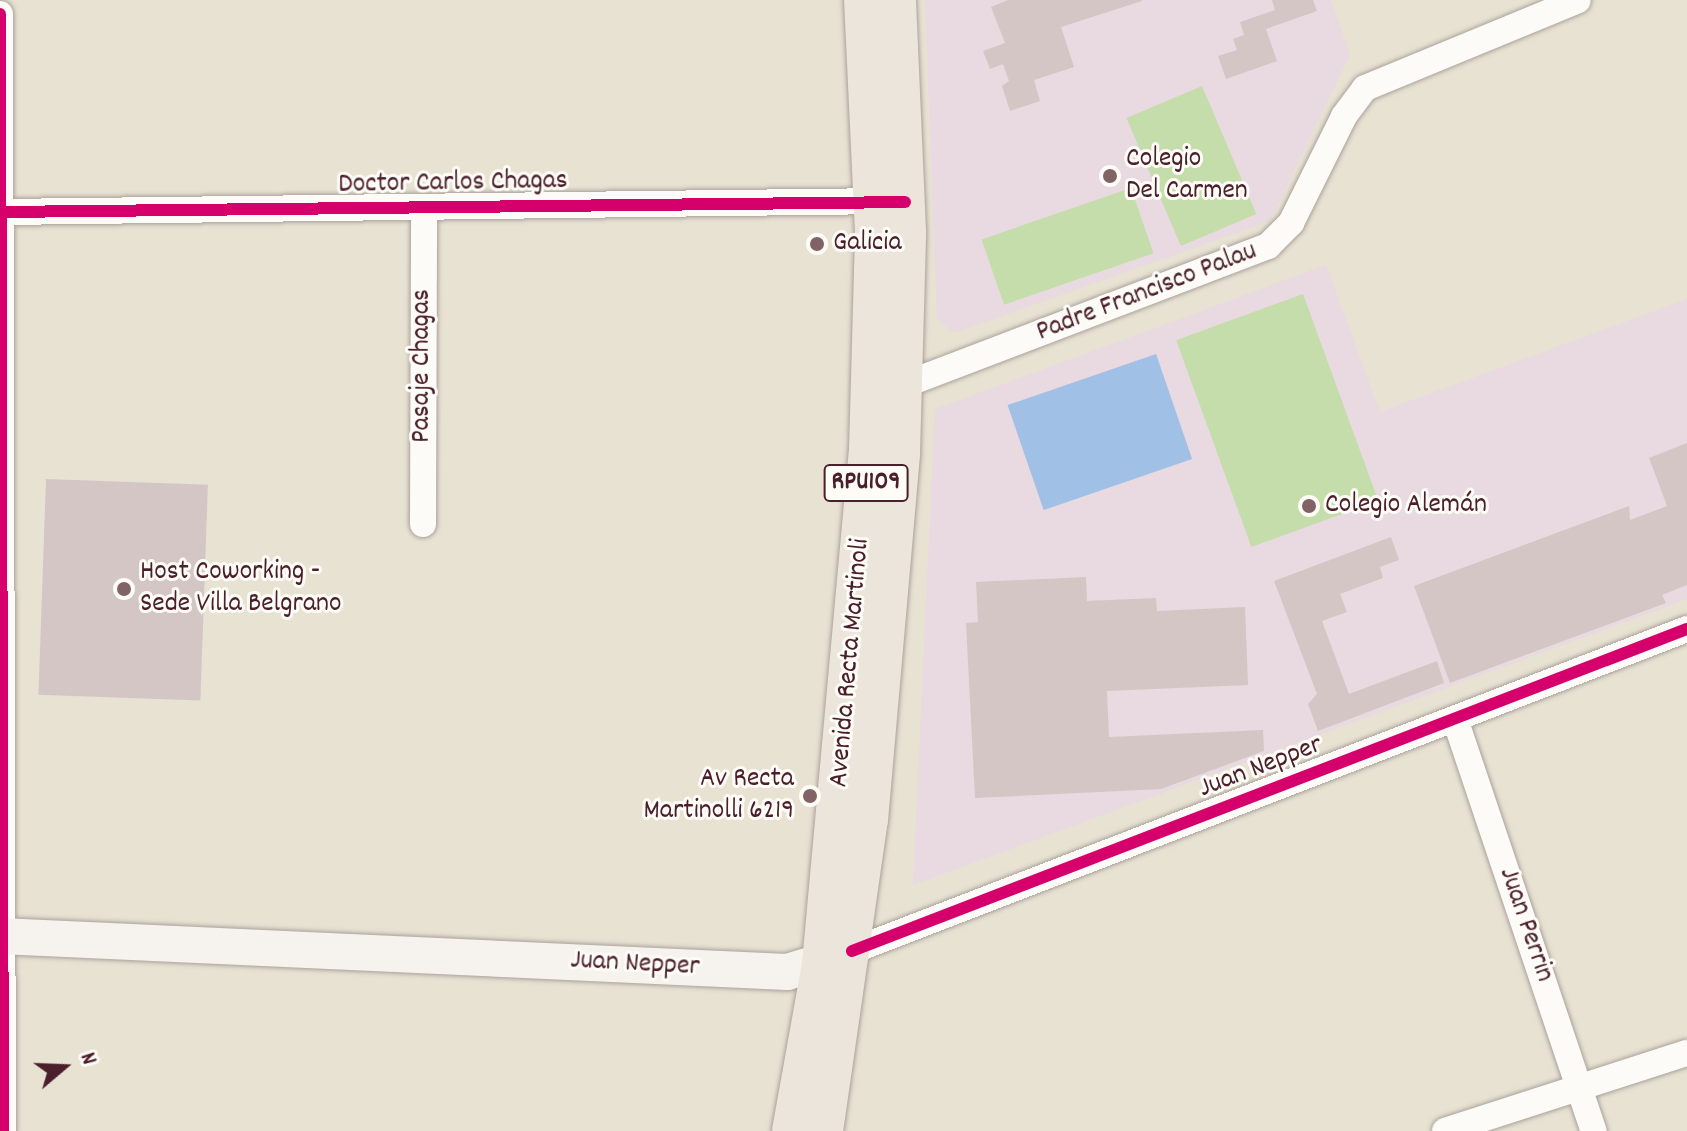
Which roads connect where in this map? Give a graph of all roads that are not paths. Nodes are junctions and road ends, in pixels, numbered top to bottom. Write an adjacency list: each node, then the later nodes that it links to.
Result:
1 (864, 0): 5 (main road, Avenida Recta Martinoli / RPU109)
2 (896, 0): 5 (main road, Avenida Recta Martinoli / RPU109)
3 (1578, 0): 8 (street, Padre Francisco Palau)
4 (0, 14): 7 (street)
5 (889, 201): 6 (street, Doctor Carlos Chagas); 8 (main road, Avenida Recta Martinoli / RPU109); 13 (main road, Avenida Recta Martinoli / RPU109)
6 (424, 209): 7 (street, Doctor Carlos Chagas); 9 (street, Pasaje Chagas)
7 (1, 212): 12 (street)
8 (904, 385): 13 (main road, Avenida Recta Martinoli / RPU109)
9 (423, 524)
10 (1687, 629): 11 (street, Juan Nepper)
11 (1455, 719): 13 (street, Juan Nepper); 15 (street, Juan Perrin)
12 (2, 936): 13 (main road, Juan Nepper); 16 (street)
13 (837, 958): 17 (main road, Avenida Recta Martinoli / RPU109); 18 (main road, Avenida Recta Martinoli / RPU109)
14 (1687, 1053): 15 (street)
15 (1580, 1088): 19 (street); 20 (street, Juan Perrin)
16 (3, 1131)
17 (792, 1131)
18 (823, 1131)
19 (1445, 1131)
20 (1594, 1131)

